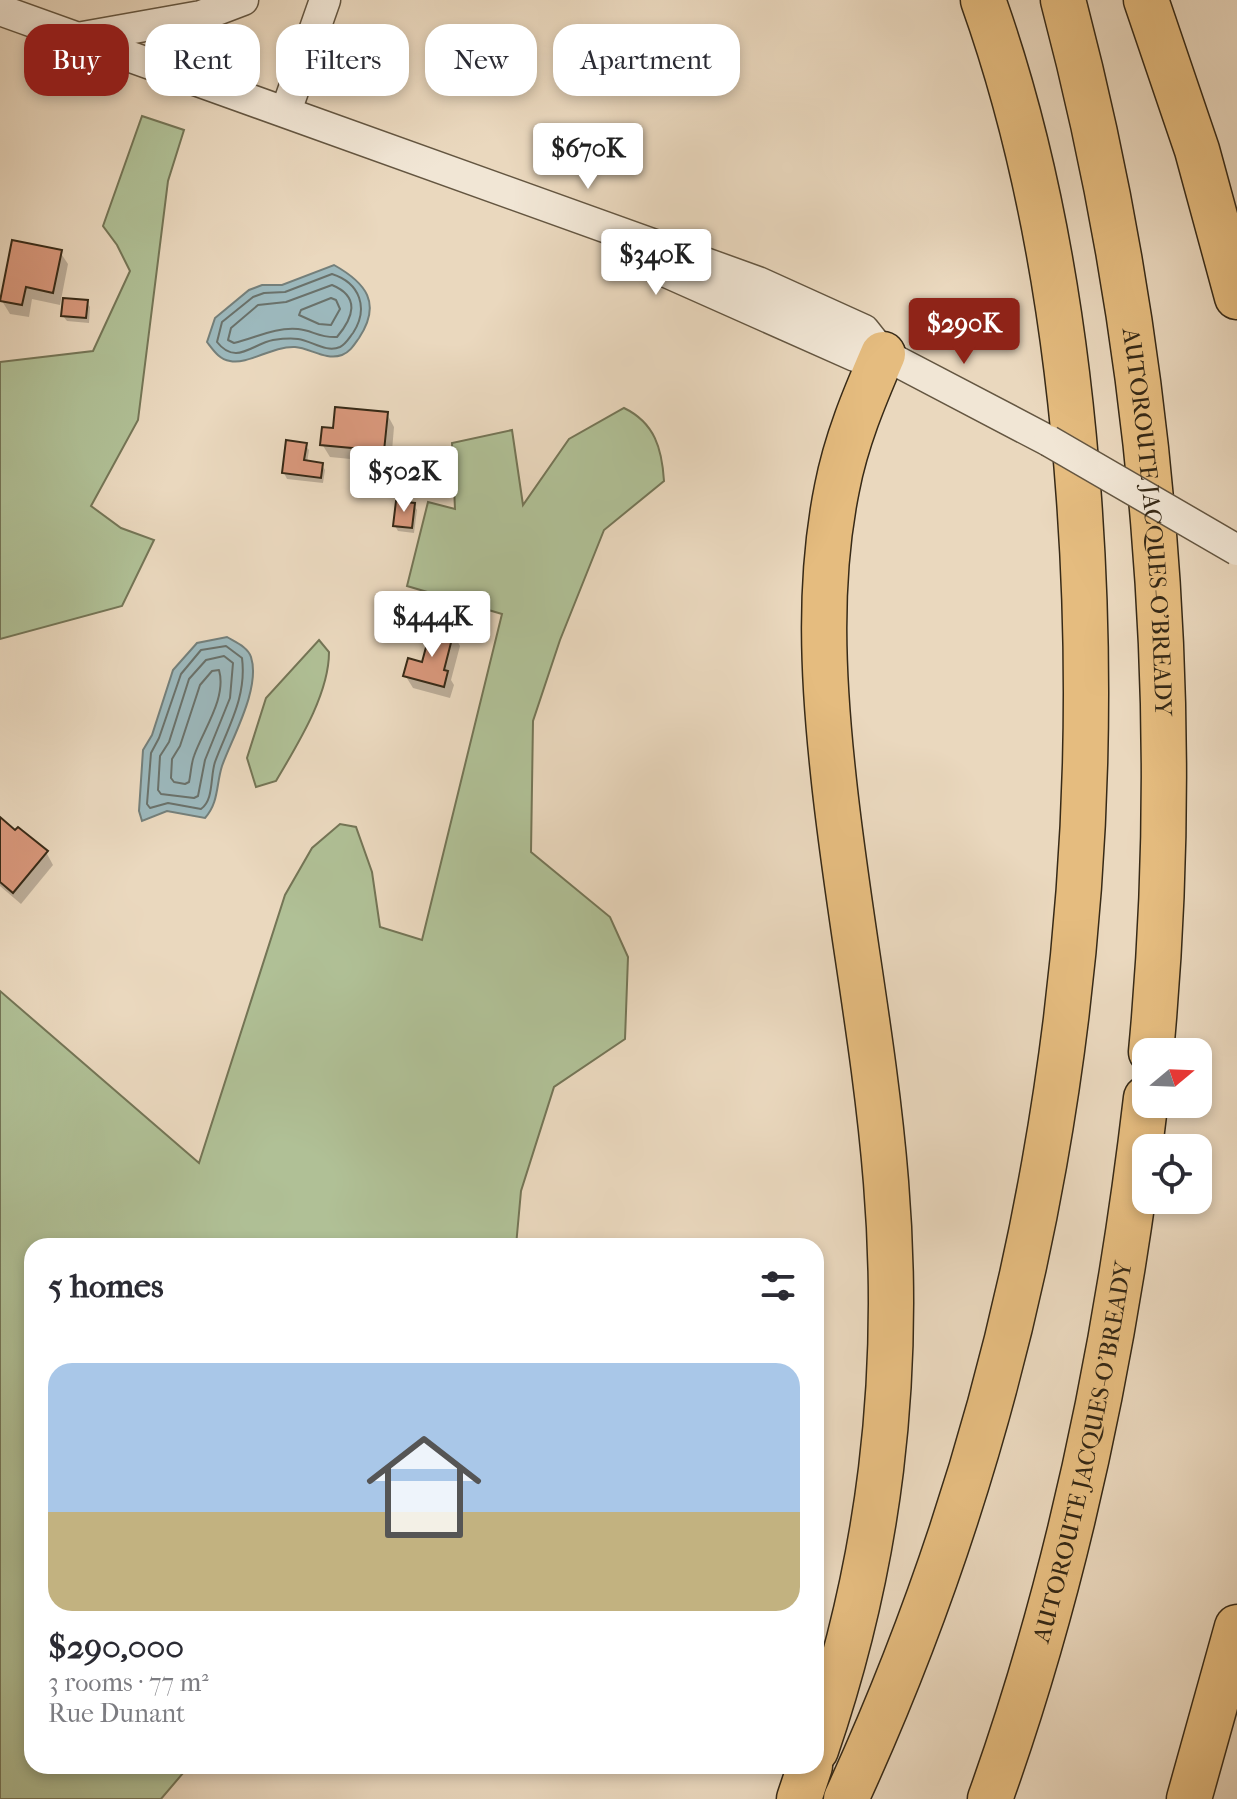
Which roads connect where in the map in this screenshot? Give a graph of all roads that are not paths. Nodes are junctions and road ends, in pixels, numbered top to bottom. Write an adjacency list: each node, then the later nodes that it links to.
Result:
1 (243, 0): 8 (street)
2 (325, 0): 10 (street)
3 (983, 0): 20 (highway)
4 (1063, 0): 14 (highway, AUTOROUTE JACQUES-O'BREADY)
5 (1146, 0): 11 (highway)
6 (0, 10): 7 (street)
7 (40, 24)
8 (129, 29)
9 (129, 55): 10 (street)
10 (286, 111): 12 (street)
11 (1237, 297)
12 (883, 354): 13 (street, bridge); 17 (highway)
13 (1237, 550)
14 (1152, 1038)
15 (1143, 1118): 21 (highway, AUTOROUTE JACQUES-O'BREADY)
16 (1237, 1627): 22 (highway)
17 (824, 1723)
18 (807, 1774): 19 (highway)
19 (799, 1799)
20 (846, 1799)
21 (990, 1799)
22 (1189, 1799)

